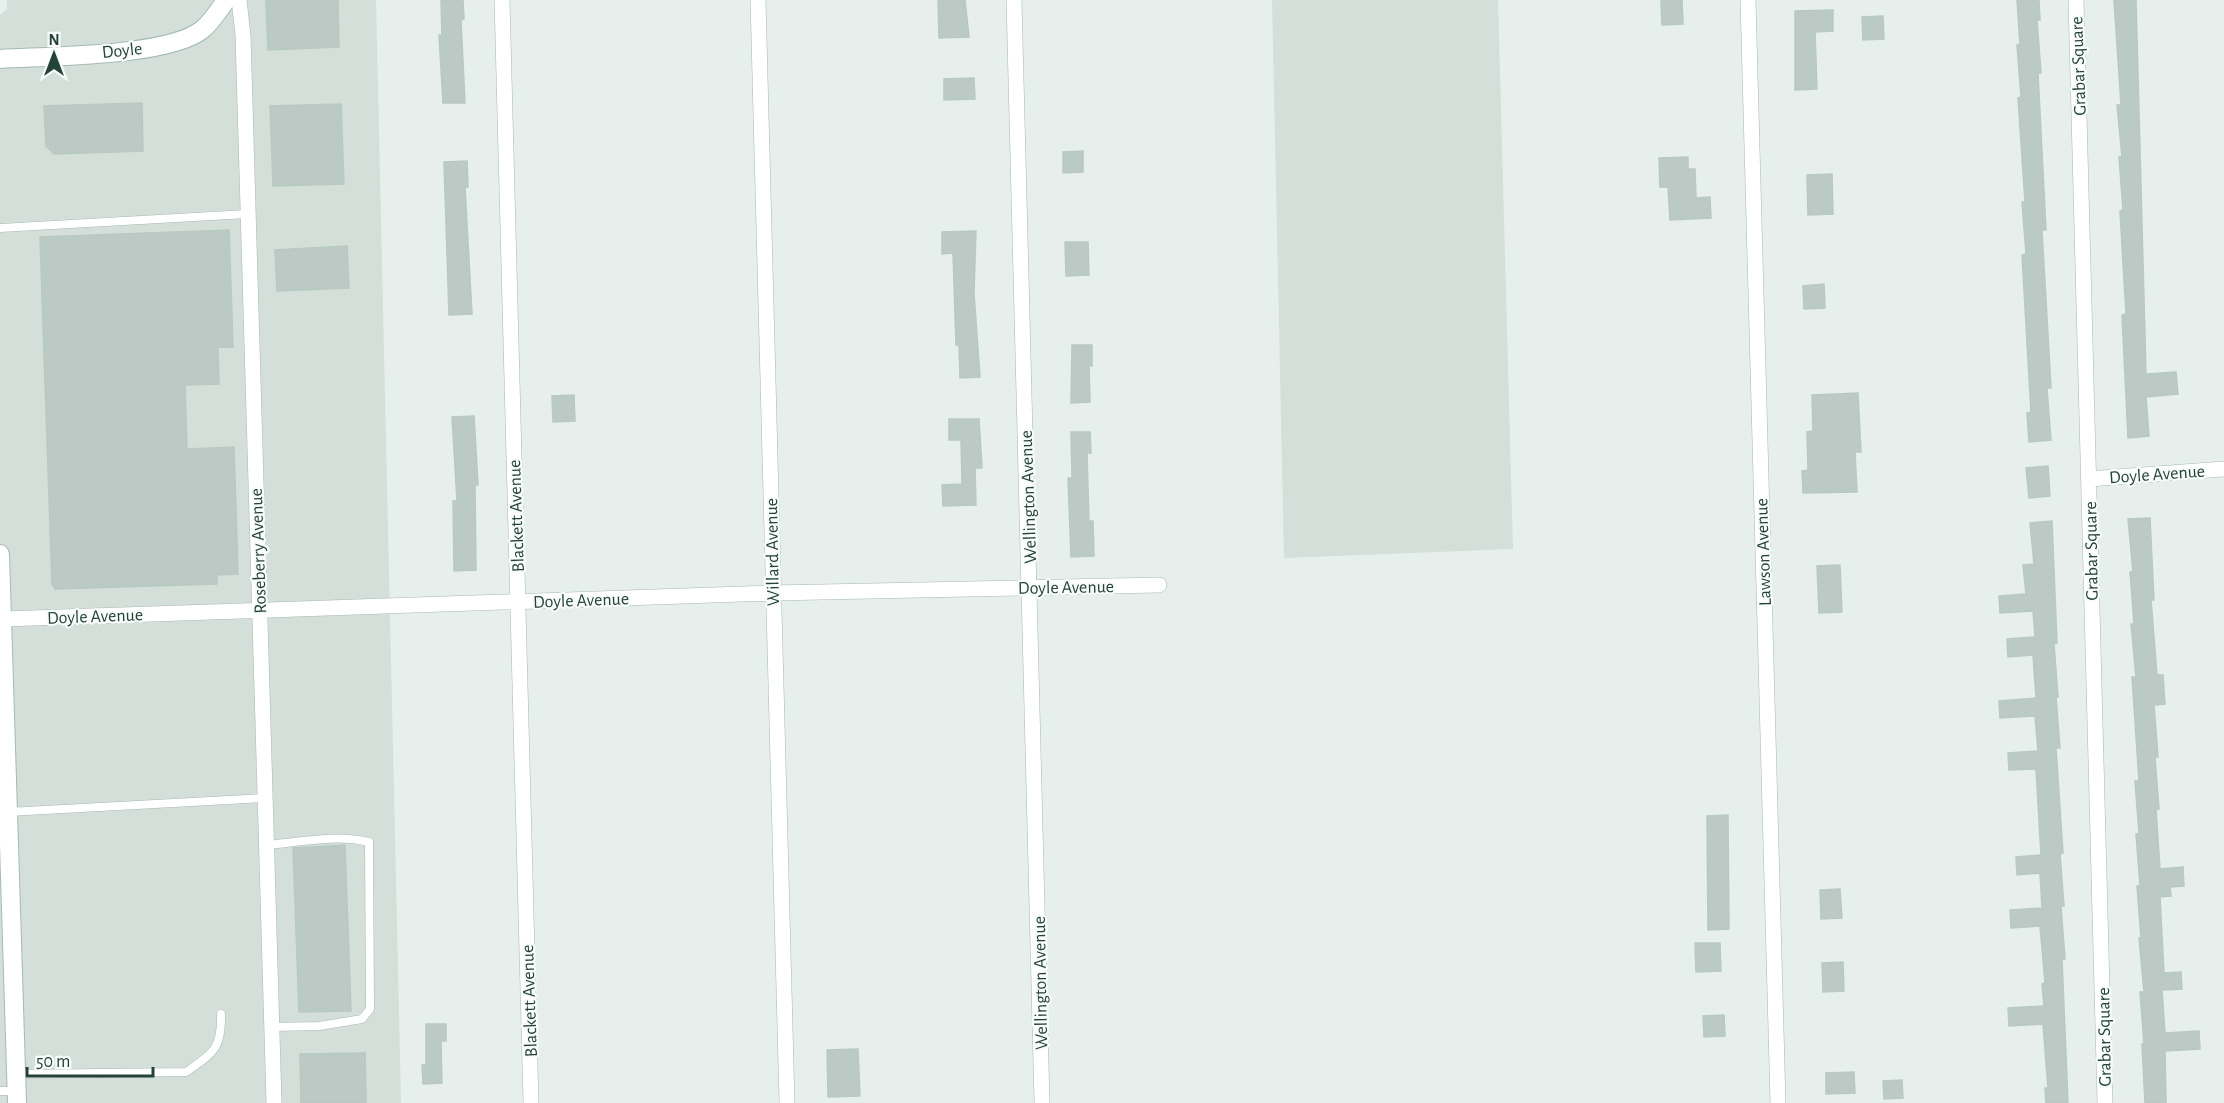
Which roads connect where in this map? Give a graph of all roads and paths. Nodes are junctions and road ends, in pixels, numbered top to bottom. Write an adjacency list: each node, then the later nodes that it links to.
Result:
1 (226, 0): 8 (main road, Doyle)
2 (239, 0): 9 (street, Roseberry Avenue)
3 (502, 0): 17 (street, Blackett Avenue)
4 (758, 0): 16 (street, Willard Avenue)
5 (1014, 0): 15 (street, Wellington Avenue)
6 (1748, 0): 31 (street, Lawson Avenue)
7 (2076, 0): 12 (street, Grabar Square)
8 (0, 59)
9 (247, 214): 10 (lane); 18 (street, Roseberry Avenue)
10 (0, 228)
11 (2224, 469): 12 (street, Doyle Avenue)
12 (2089, 479): 32 (street, Grabar Square)
13 (0, 554): 19 (main road)
14 (1159, 585): 15 (street, Doyle Avenue)
15 (1031, 588): 16 (street, Doyle Avenue); 30 (street, Wellington Avenue)
16 (773, 593): 17 (street, Doyle Avenue); 29 (street, Willard Avenue)
17 (518, 602): 18 (street, Doyle Avenue); 28 (street, Blackett Avenue)
18 (260, 611): 19 (street, Doyle Avenue); 21 (street, Roseberry Avenue)
19 (1, 625): 20 (main road)
20 (3, 719): 22 (main road)
21 (265, 798): 22 (lane); 23 (street, Roseberry Avenue)
22 (8, 812): 26 (main road)
23 (267, 845): 25 (street, Roseberry Avenue); 25 (lane)
24 (221, 1014): 26 (lane)
25 (272, 1027): 27 (street, Roseberry Avenue)
26 (13, 1090)
27 (274, 1103)
28 (531, 1103)
29 (787, 1103)
30 (1042, 1103)
31 (1778, 1103)
32 (2105, 1103)

